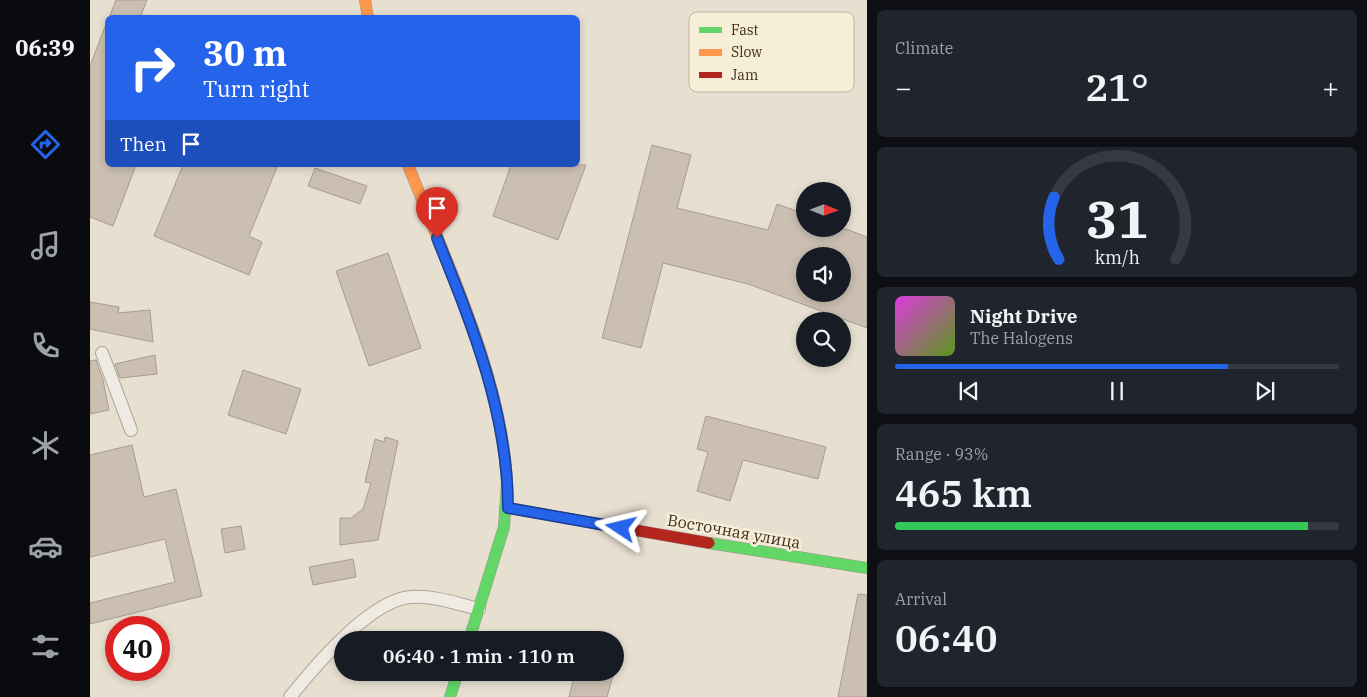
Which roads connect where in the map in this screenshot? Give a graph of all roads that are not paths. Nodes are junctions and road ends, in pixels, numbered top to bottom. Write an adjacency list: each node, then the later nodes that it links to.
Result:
1 (365, 0): 2 (street)
2 (368, 15)
3 (409, 167): 6 (street)
4 (102, 353): 5 (lane)
5 (131, 430)
6 (508, 508): 7 (street, Восточная улица); 8 (street)
7 (867, 568)
8 (478, 609): 9 (street); 11 (lane)
9 (472, 631)
10 (455, 681): 12 (street)
11 (290, 697)
12 (450, 697)

